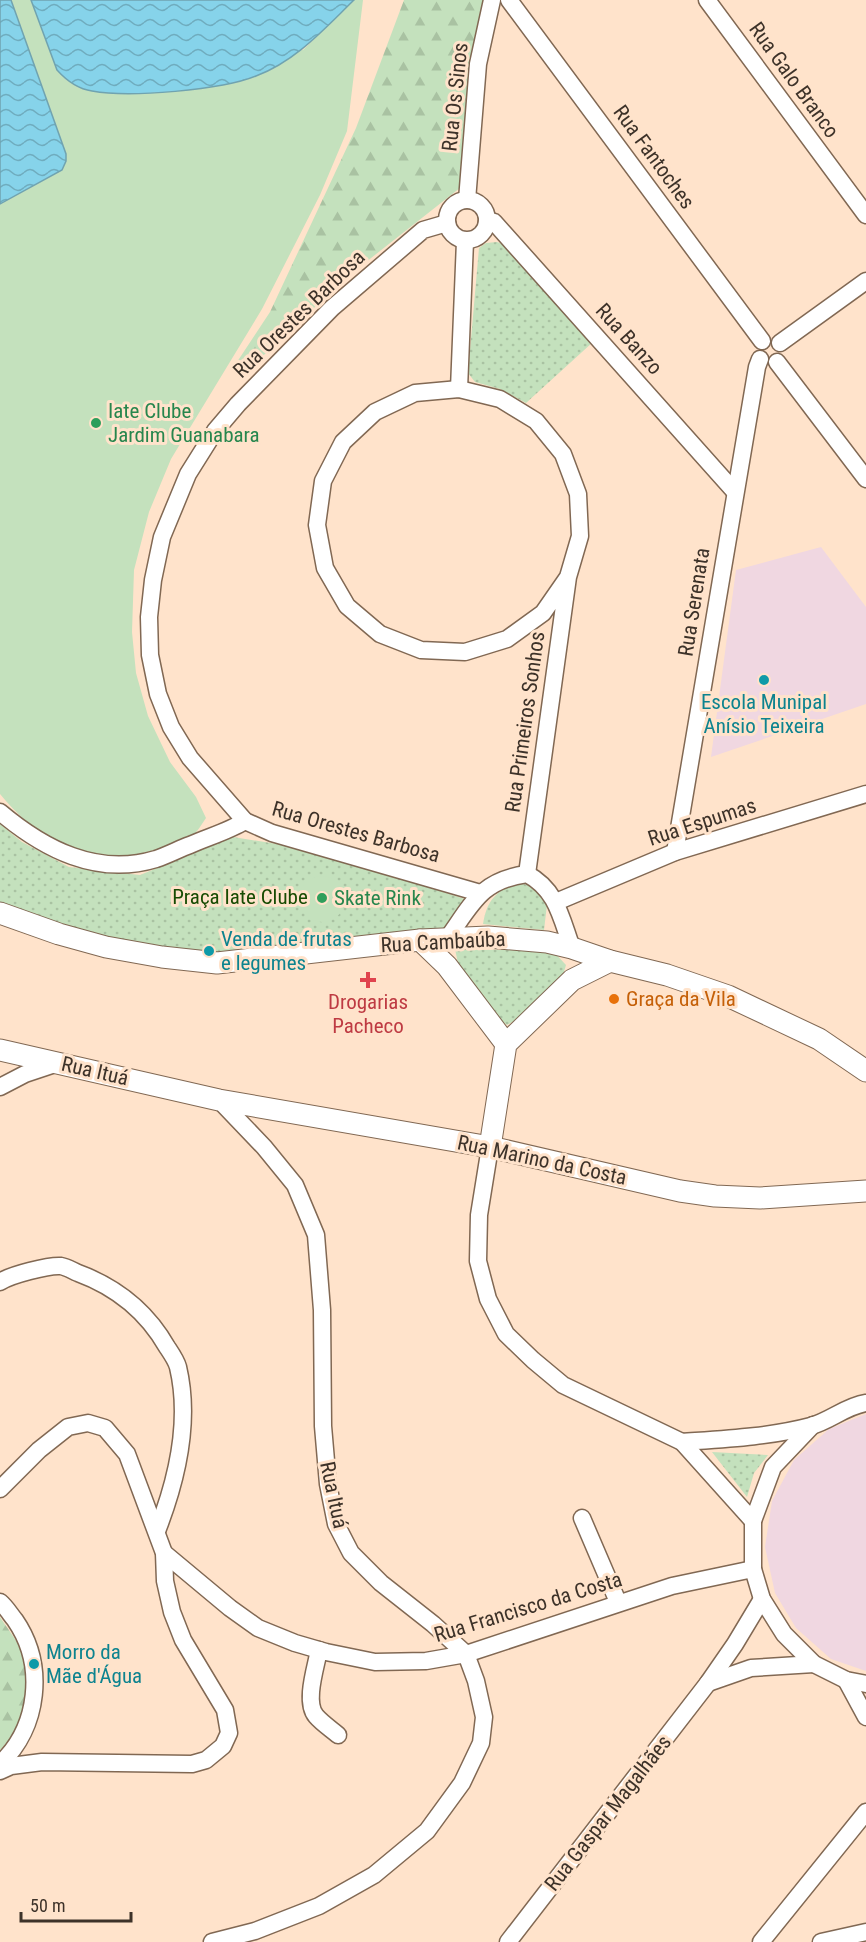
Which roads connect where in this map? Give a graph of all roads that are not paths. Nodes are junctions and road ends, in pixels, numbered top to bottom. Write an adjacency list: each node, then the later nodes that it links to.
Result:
1 (492, 0): 4 (street, Rua Os Sinos)
2 (509, 0): 10 (street, Rua Fantoches)
3 (707, 0): 5 (street, Rua Galo Branco)
4 (467, 200): 6 (street); 7 (street)
5 (866, 215)
6 (487, 221): 8 (street); 15 (street, Rua Banzo)
7 (447, 223): 8 (street); 19 (street, Rua Orestes Barbosa)
8 (465, 241): 13 (street)
9 (866, 281): 11 (street)
10 (762, 341): 11 (street); 12 (street)
11 (780, 343): 12 (street)
12 (769, 360): 14 (street); 15 (street, Rua Serenata)
13 (459, 389): 16 (street, Rua Primeiros Sonhos); 16 (street, Rua Primeiros Sonhos)
14 (866, 479)
15 (735, 492): 20 (street, Rua Serenata)
16 (568, 577): 21 (street, Rua Primeiros Sonhos)
17 (866, 794): 20 (street, Rua Espumas)
18 (0, 812): 19 (street)
19 (245, 821): 22 (street, Rua Orestes Barbosa)
20 (675, 852): 23 (street, Rua Espumas)
21 (527, 874): 22 (street); 23 (street)
22 (480, 893): 25 (street)
23 (556, 902): 27 (street)
24 (0, 913): 26 (street, Rua Cambaúba)
25 (447, 939): 26 (street, Rua Cambaúba); 27 (street, Rua Cambaúba); 29 (street)
26 (420, 940): 29 (street)
27 (572, 948): 28 (street, Rua Cambaúba); 30 (street)
28 (610, 961): 30 (street); 34 (street, Rua Cambaúba)
29 (447, 966): 31 (street)
30 (573, 980): 31 (street)
31 (506, 1044): 37 (street)
32 (0, 1050): 33 (street, Rua Ituá)
33 (58, 1063): 35 (street); 36 (street, Rua Ituá)
34 (866, 1071)
35 (0, 1088)
36 (219, 1100): 37 (street, Rua Marino da Costa); 53 (street, Rua Ituá)
37 (490, 1147): 38 (street, Rua Marino da Costa); 42 (street)
38 (866, 1191)
39 (0, 1282): 46 (street)
40 (866, 1403): 41 (street)
41 (813, 1425): 42 (street); 45 (street)
42 (682, 1442): 45 (street)
43 (0, 1489): 46 (street)
44 (582, 1518): 51 (street)
45 (753, 1521): 48 (street)
46 (157, 1531): 47 (street)
47 (164, 1553): 52 (street, Rua Francisco da Costa); 61 (street)
48 (753, 1569): 49 (street); 51 (street, Rua Francisco da Costa)
49 (762, 1599): 54 (street); 56 (street, Rua Gaspar Magalhães)
50 (0, 1602): 60 (street)
51 (618, 1602): 53 (street, Rua Francisco da Costa)
52 (319, 1650): 53 (street, Rua Francisco da Costa); 59 (street)
53 (466, 1654): 64 (street, Rua Ituá)
54 (814, 1664): 55 (street); 56 (street)
55 (846, 1680): 57 (street); 58 (street)
56 (708, 1683): 65 (street, Rua Gaspar Magalhães)
57 (866, 1684)
58 (866, 1717)
59 (338, 1735)
60 (0, 1764)
61 (0, 1771)
62 (866, 1812): 66 (street)
63 (866, 1932): 67 (street)
64 (212, 1942)
65 (508, 1942)
66 (761, 1942)
67 (821, 1942)

